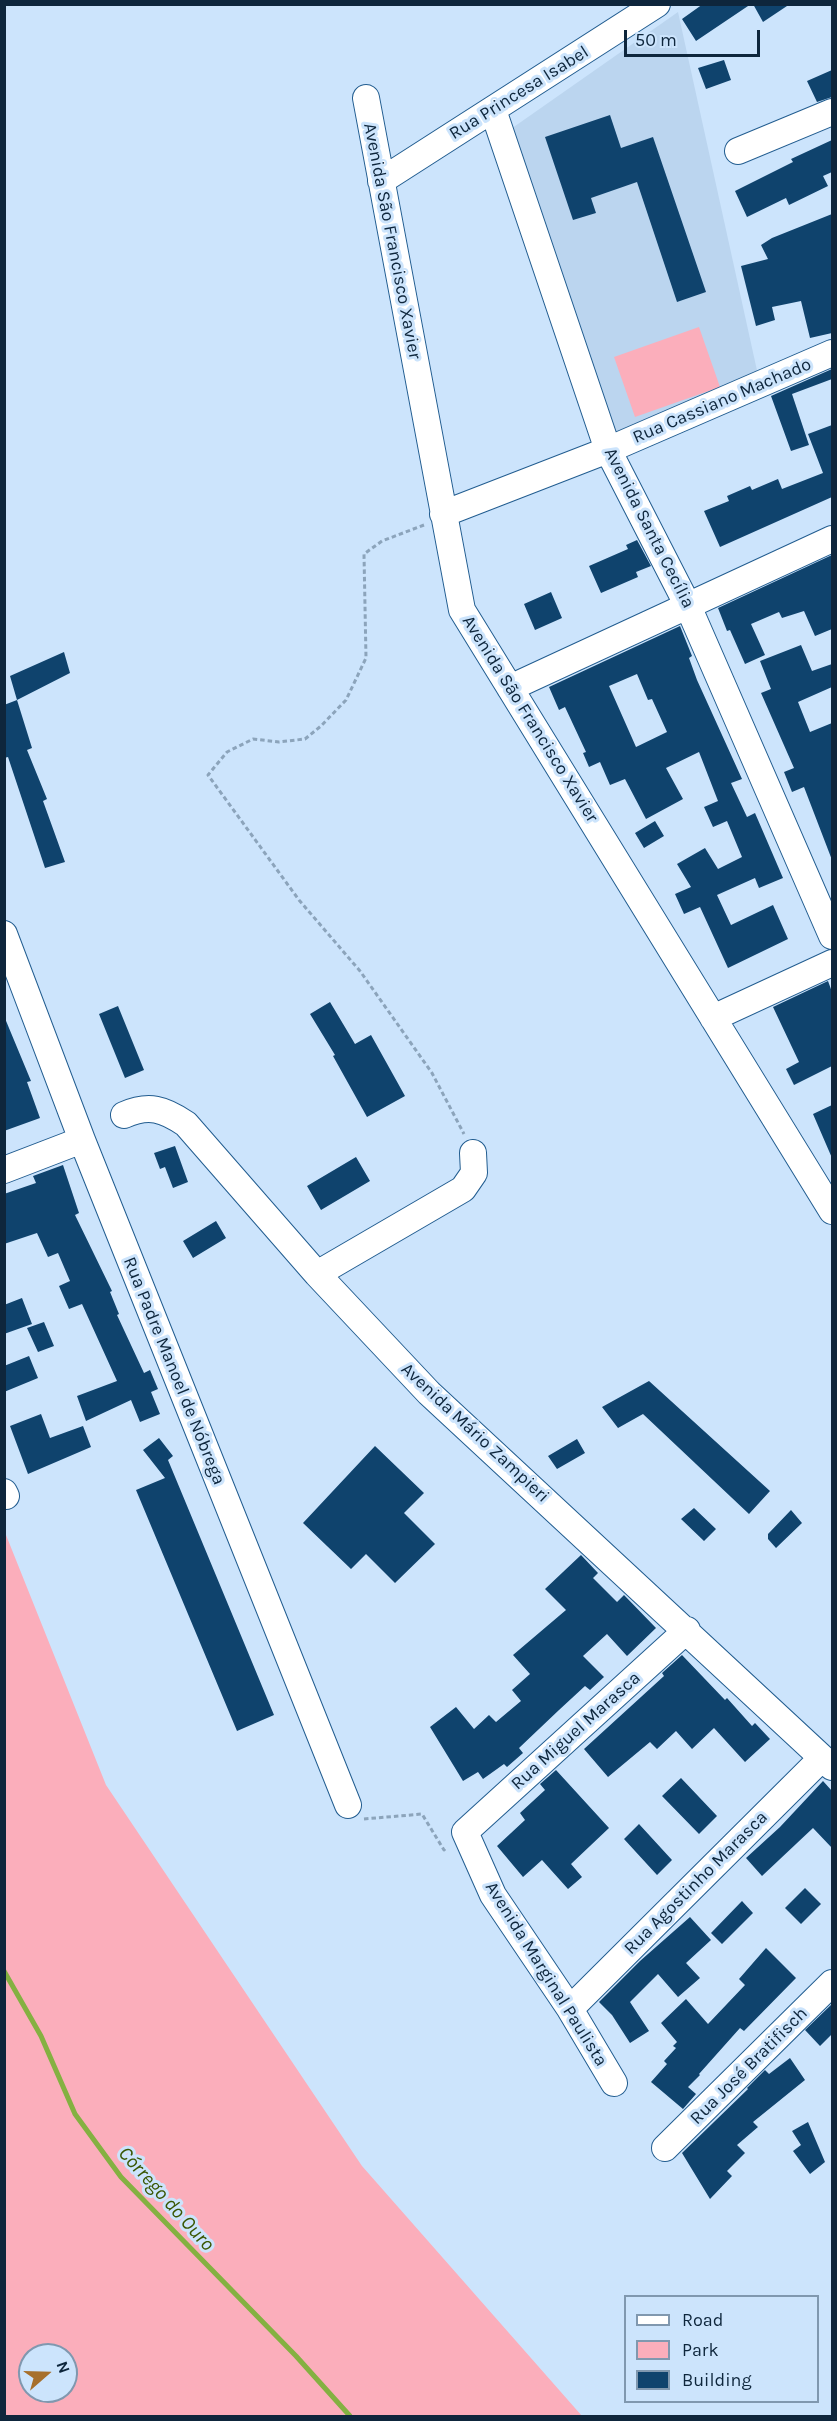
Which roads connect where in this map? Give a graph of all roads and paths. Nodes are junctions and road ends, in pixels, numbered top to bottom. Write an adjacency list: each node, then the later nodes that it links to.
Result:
1 (657, 4): 2 (street, Rua Princesa Isabel)
2 (621, 15): 4 (street, Rua Princesa Isabel)
3 (366, 98): 7 (street, Avenida São Francisco Xavier)
4 (494, 110): 7 (street, Rua Princesa Isabel); 9 (street, Avenida Santa Cecília)
5 (832, 112): 6 (street)
6 (738, 151)
7 (381, 181): 10 (street, Avenida São Francisco Xavier)
8 (832, 353): 9 (street, Rua Cassiano Machado)
9 (608, 450): 10 (street, Rua Cassiano Machado); 12 (street, Avenida Santa Cecília)
10 (443, 514): 13 (street, Avenida São Francisco Xavier); 20 (path)
11 (832, 539): 12 (street)
12 (688, 606): 13 (street); 15 (street, Avenida Santa Cecília)
13 (510, 688): 17 (street, Avenida São Francisco Xavier)
14 (4, 934): 19 (street, Rua Padre Manoel de Nóbrega)
15 (832, 936)
16 (832, 963): 17 (street)
17 (713, 1018): 22 (street, Avenida São Francisco Xavier)
18 (124, 1115): 23 (street, Avenida Mário Zampieri)
19 (82, 1140): 21 (street); 26 (street, Rua Padre Manoel de Nóbrega)
20 (473, 1153): 23 (street)
21 (4, 1170)
22 (832, 1211)
23 (317, 1274): 24 (street, Avenida Mário Zampieri)
24 (687, 1630): 25 (street, Avenida Mário Zampieri); 27 (street, Rua Miguel Marasca)
25 (827, 1762): 29 (street, Rua Agostinho Marasca)
26 (348, 1805): 27 (path)
27 (465, 1832): 29 (street, Avenida Marginal Paulista)
28 (832, 1983): 31 (street, Rua José Bratifisch)
29 (570, 2009): 30 (street, Avenida Marginal Paulista)
30 (614, 2083)
31 (665, 2148)

